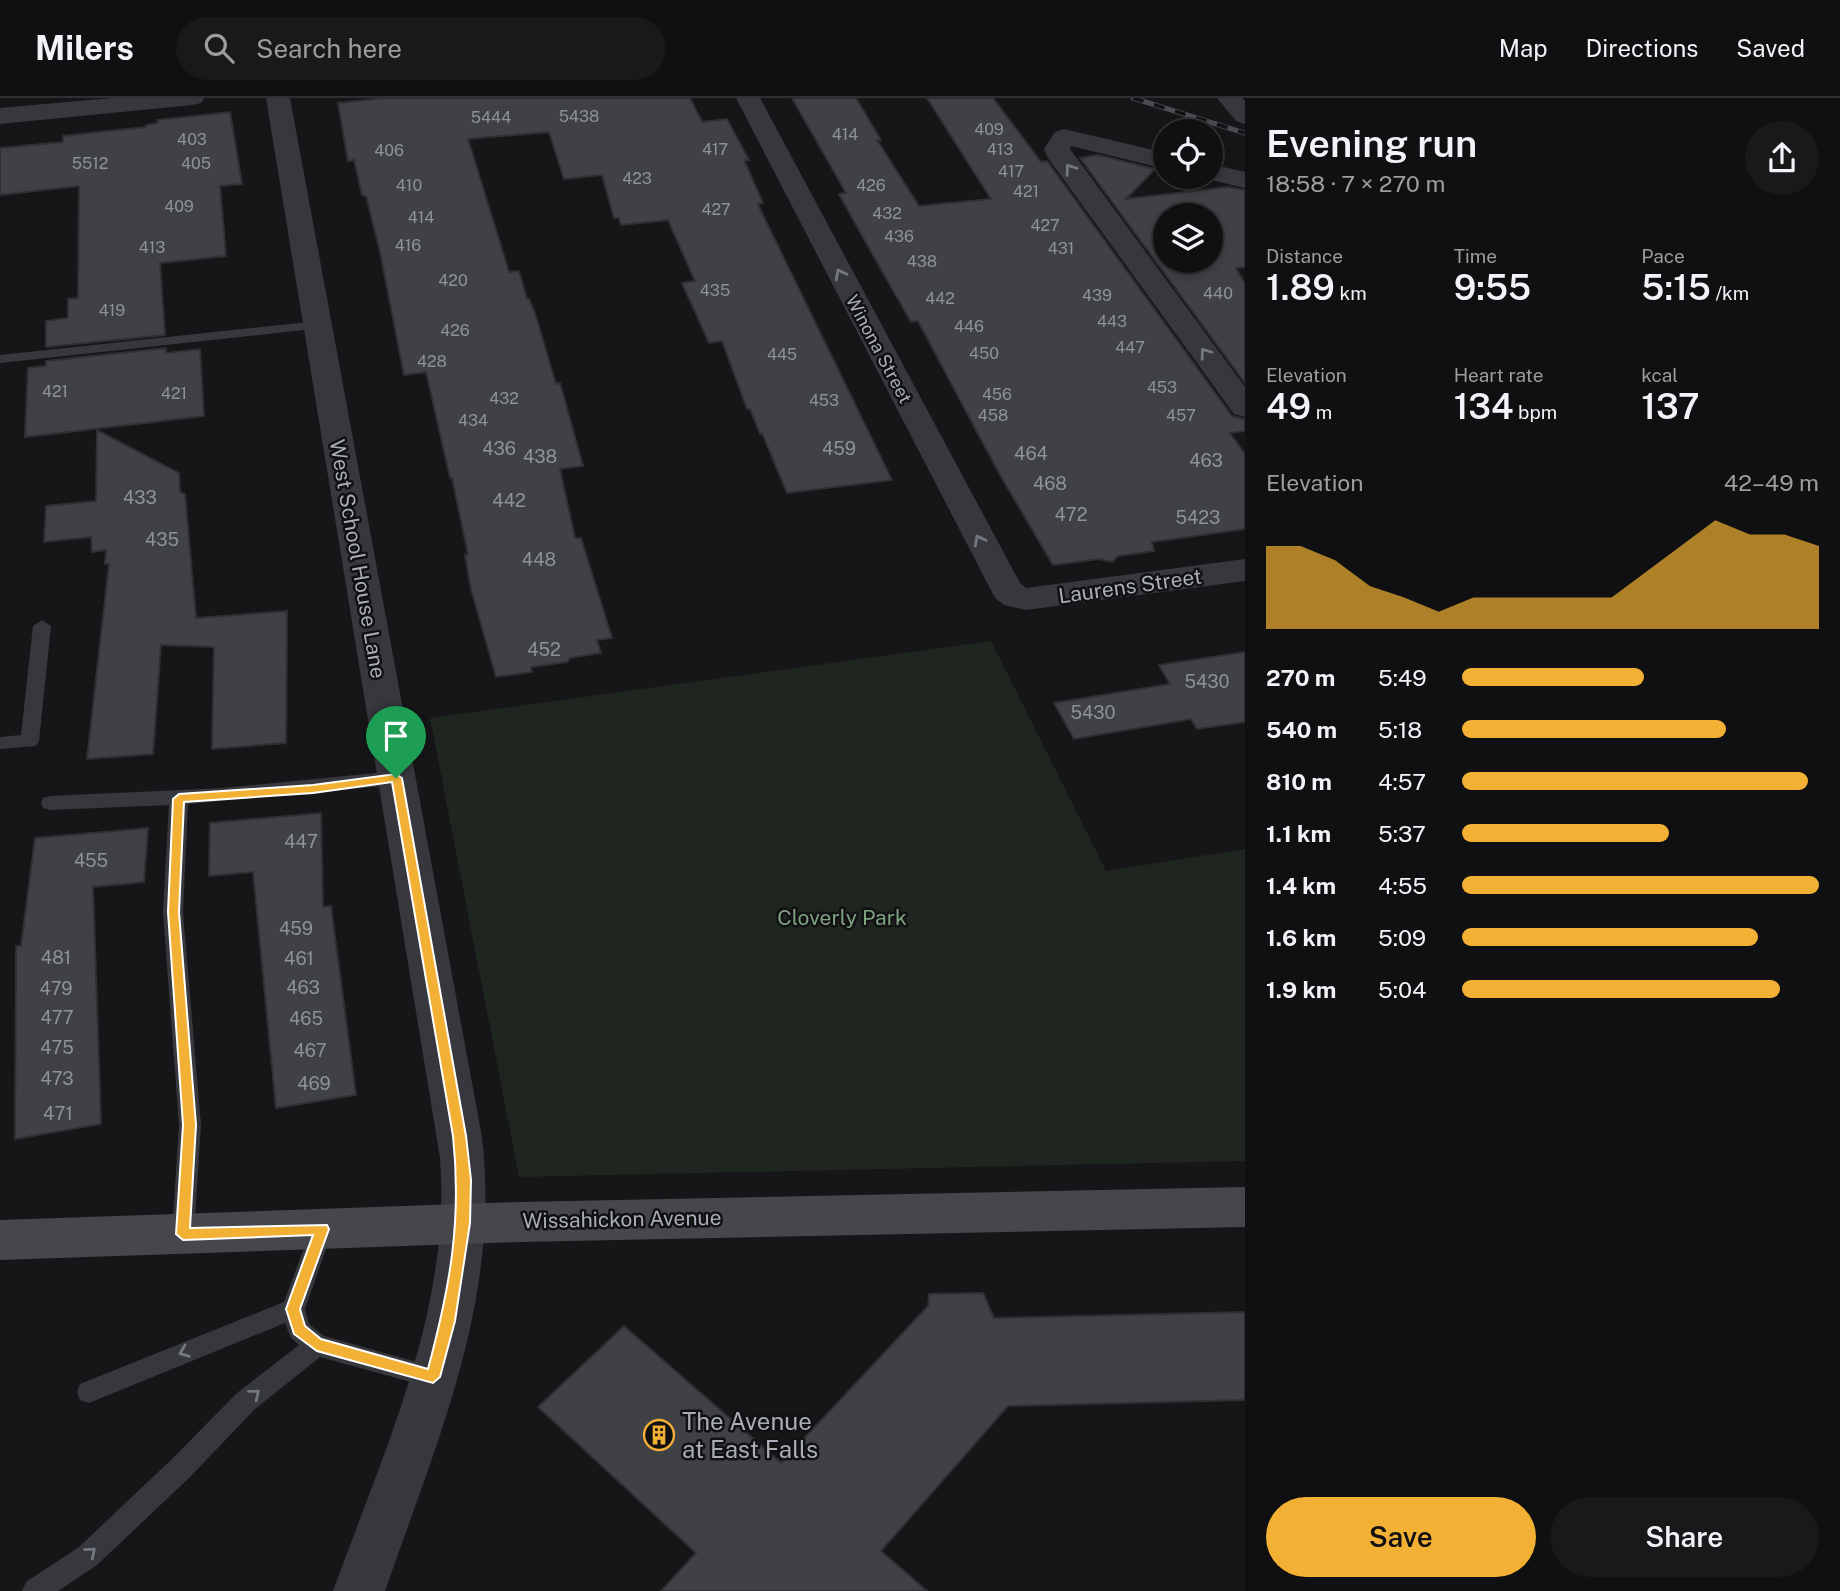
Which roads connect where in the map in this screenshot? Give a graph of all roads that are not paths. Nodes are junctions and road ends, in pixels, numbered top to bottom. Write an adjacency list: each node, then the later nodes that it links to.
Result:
1 (192, 98): 4 (street)
2 (278, 98): 8 (street, West School House Lane)
3 (748, 98): 12 (street, Winona Street, one-way to 3)
4 (0, 116)
5 (1153, 158): 10 (street, one-way to 5)
6 (1223, 175): 7 (street)
7 (1245, 180)
8 (317, 325): 9 (lane); 15 (street, West School House Lane)
9 (0, 359)
10 (1245, 408)
11 (1245, 570): 12 (street, Laurens Street)
12 (1016, 597)
13 (42, 626): 14 (lane)
14 (0, 743)
15 (396, 778): 16 (lane); 19 (street, West School House Lane)
16 (179, 799): 17 (lane); 21 (lane)
17 (50, 803)
18 (1245, 1207): 19 (street, Wissahickon Avenue)
19 (464, 1223): 20 (street, Wissahickon Avenue); 25 (street, West School House Lane)
20 (322, 1229): 21 (street, Wissahickon Avenue); 23 (lane)
21 (183, 1234): 22 (street, Wissahickon Avenue)
22 (0, 1240)
23 (293, 1309): 24 (lane); 26 (lane, one-way to 26)
24 (317, 1345): 25 (lane); 27 (lane, one-way to 24)
25 (433, 1377): 28 (street, West School House Lane)
26 (89, 1392)
27 (35, 1591)
28 (359, 1591)

